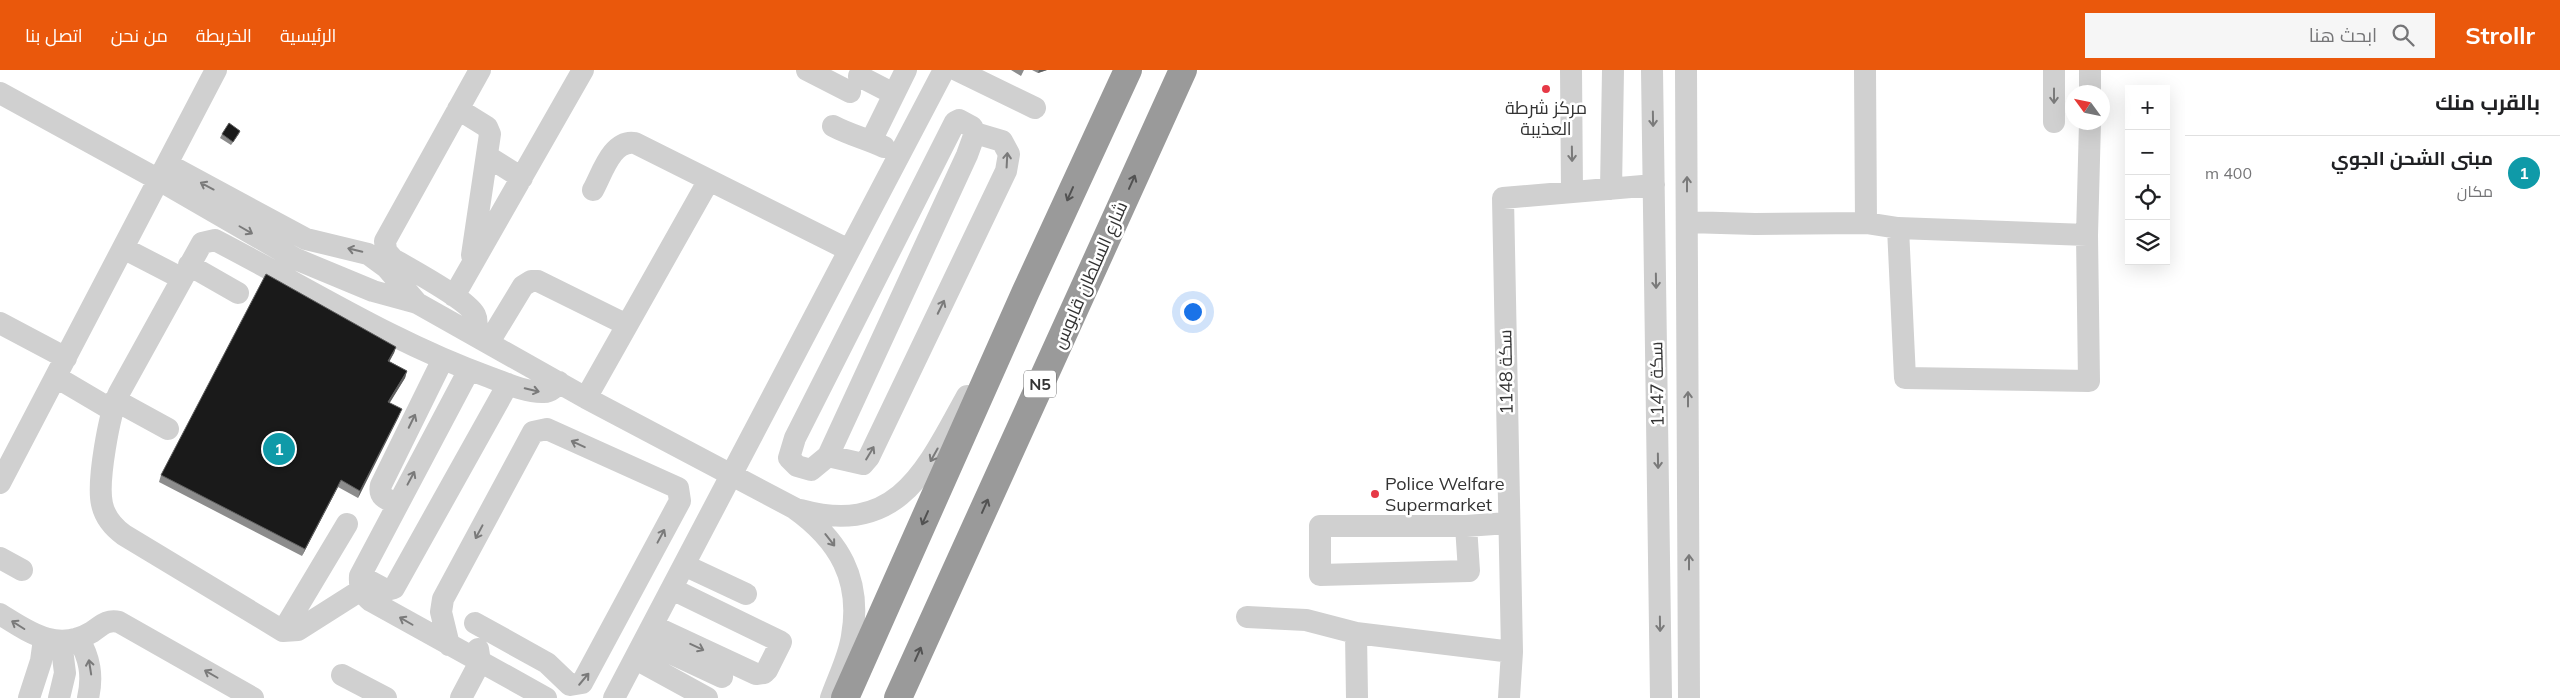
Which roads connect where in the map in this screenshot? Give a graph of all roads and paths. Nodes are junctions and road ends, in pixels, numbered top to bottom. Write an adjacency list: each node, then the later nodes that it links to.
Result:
1 (216, 70): 31 (street)
2 (480, 70): 22 (street)
3 (583, 70): 32 (street)
4 (807, 70): 20 (street)
5 (906, 70): 20 (street)
6 (944, 70): 30 (street)
7 (957, 70): 21 (street)
8 (1117, 70): 27 (highway)
9 (1128, 70): 27 (highway)
10 (1183, 70): 99 (highway, شارع السلطان قابوس / N5, one-way to 10)
11 (1571, 70): 37 (street, one-way to 37)
12 (1613, 70): 35 (street)
13 (1652, 70): 34 (street, سكة 1147, one-way to 34)
14 (1686, 70): 38 (street, سكة 1147, one-way to 14)
15 (1865, 70): 39 (street)
16 (2054, 70): 23 (street, one-way to 23)
17 (2090, 70): 18 (street)
18 (2090, 85)
19 (0, 93): 31 (street)
20 (894, 94): 28 (street)
21 (1035, 108)
22 (458, 110): 29 (street); 49 (street)
23 (2054, 122)
24 (833, 126): 28 (street)
25 (2090, 130): 41 (street)
26 (975, 132): 50 (street); 63 (street); 63 (street, one-way to 26)
27 (1098, 133): 47 (highway, one-way to 47)
28 (862, 139): 30 (street)
29 (487, 156): 32 (street); 44 (street)
30 (896, 160): 43 (street)
31 (162, 172): 42 (street); 51 (street, one-way to 51); 51 (street, one-way to 31)
32 (522, 178): 44 (street)
33 (709, 180): 36 (street); 43 (street); 53 (street)
34 (1654, 185): 35 (street, سكة 1148); 102 (street, سكة 1147, one-way to 102)
35 (1611, 189): 37 (street, سكة 1148)
36 (593, 190)
37 (1572, 191): 68 (street, سكة 1148)
38 (1687, 222): 39 (street); 103 (street, سكة 1147, one-way to 38)
39 (1866, 222): 40 (street)
40 (1898, 228): 41 (street); 41 (street)
41 (2087, 235)
42 (123, 248): 45 (street); 56 (street)
43 (849, 250): 46 (street)
44 (470, 268): 49 (street)
45 (185, 271): 48 (street); 55 (street); 61 (street)
46 (830, 286): 50 (street); 64 (street)
47 (1026, 290): 67 (street, one-way to 67); 98 (highway, one-way to 98)
48 (238, 293)
49 (454, 296): 54 (street)
50 (864, 302): 63 (street)
51 (417, 303): 54 (street)
52 (0, 323): 56 (street)
53 (627, 325): 54 (street); 60 (street)
54 (482, 338): 58 (street)
55 (443, 359): 57 (street); 66 (street, one-way to 55)
56 (61, 368): 61 (street); 65 (street)
57 (469, 370): 59 (street); 66 (street, one-way to 57)
58 (559, 382): 59 (street, one-way to 58); 60 (street)
59 (508, 384): 74 (street)
60 (586, 398): 64 (street)
61 (113, 405): 62 (street); 79 (street)
62 (168, 429)
63 (828, 456)
64 (730, 474): 67 (street); 72 (street)
65 (0, 484)
66 (398, 504): 74 (street)
67 (794, 508): 97 (street, one-way to 97)
68 (1508, 523): 70 (street); 84 (street, سكة 1148)
69 (348, 524): 79 (street)
70 (1466, 526): 70 (street)
71 (0, 558): 73 (street)
72 (684, 565): 75 (street); 76 (street)
73 (22, 570)
74 (361, 583): 79 (street); 83 (street, one-way to 74)
75 (672, 589): 82 (street); 82 (street, one-way to 75)
76 (746, 594)
77 (0, 614): 81 (street, one-way to 77)
78 (1247, 617): 80 (street)
79 (284, 631)
80 (1356, 632): 84 (street); 100 (street)
81 (61, 639): 88 (street, one-way to 81); 90 (street); 91 (street); 92 (street, one-way to 81)
82 (644, 642): 87 (street); 89 (street); 96 (street)
83 (448, 645): 85 (street); 85 (street, one-way to 83)
84 (1512, 652): 101 (street, سكة 1148)
85 (480, 662): 94 (street); 95 (street)
86 (342, 675): 93 (street)
87 (722, 677)
88 (239, 695)
89 (618, 695)
90 (29, 698)
91 (59, 698)
92 (88, 698)
93 (386, 698)
94 (461, 698)
95 (546, 698)
96 (707, 698)
97 (832, 698)
98 (845, 698)
99 (898, 698)
100 (1357, 698)
101 (1508, 698)
102 (1661, 698)
103 (1690, 698)

